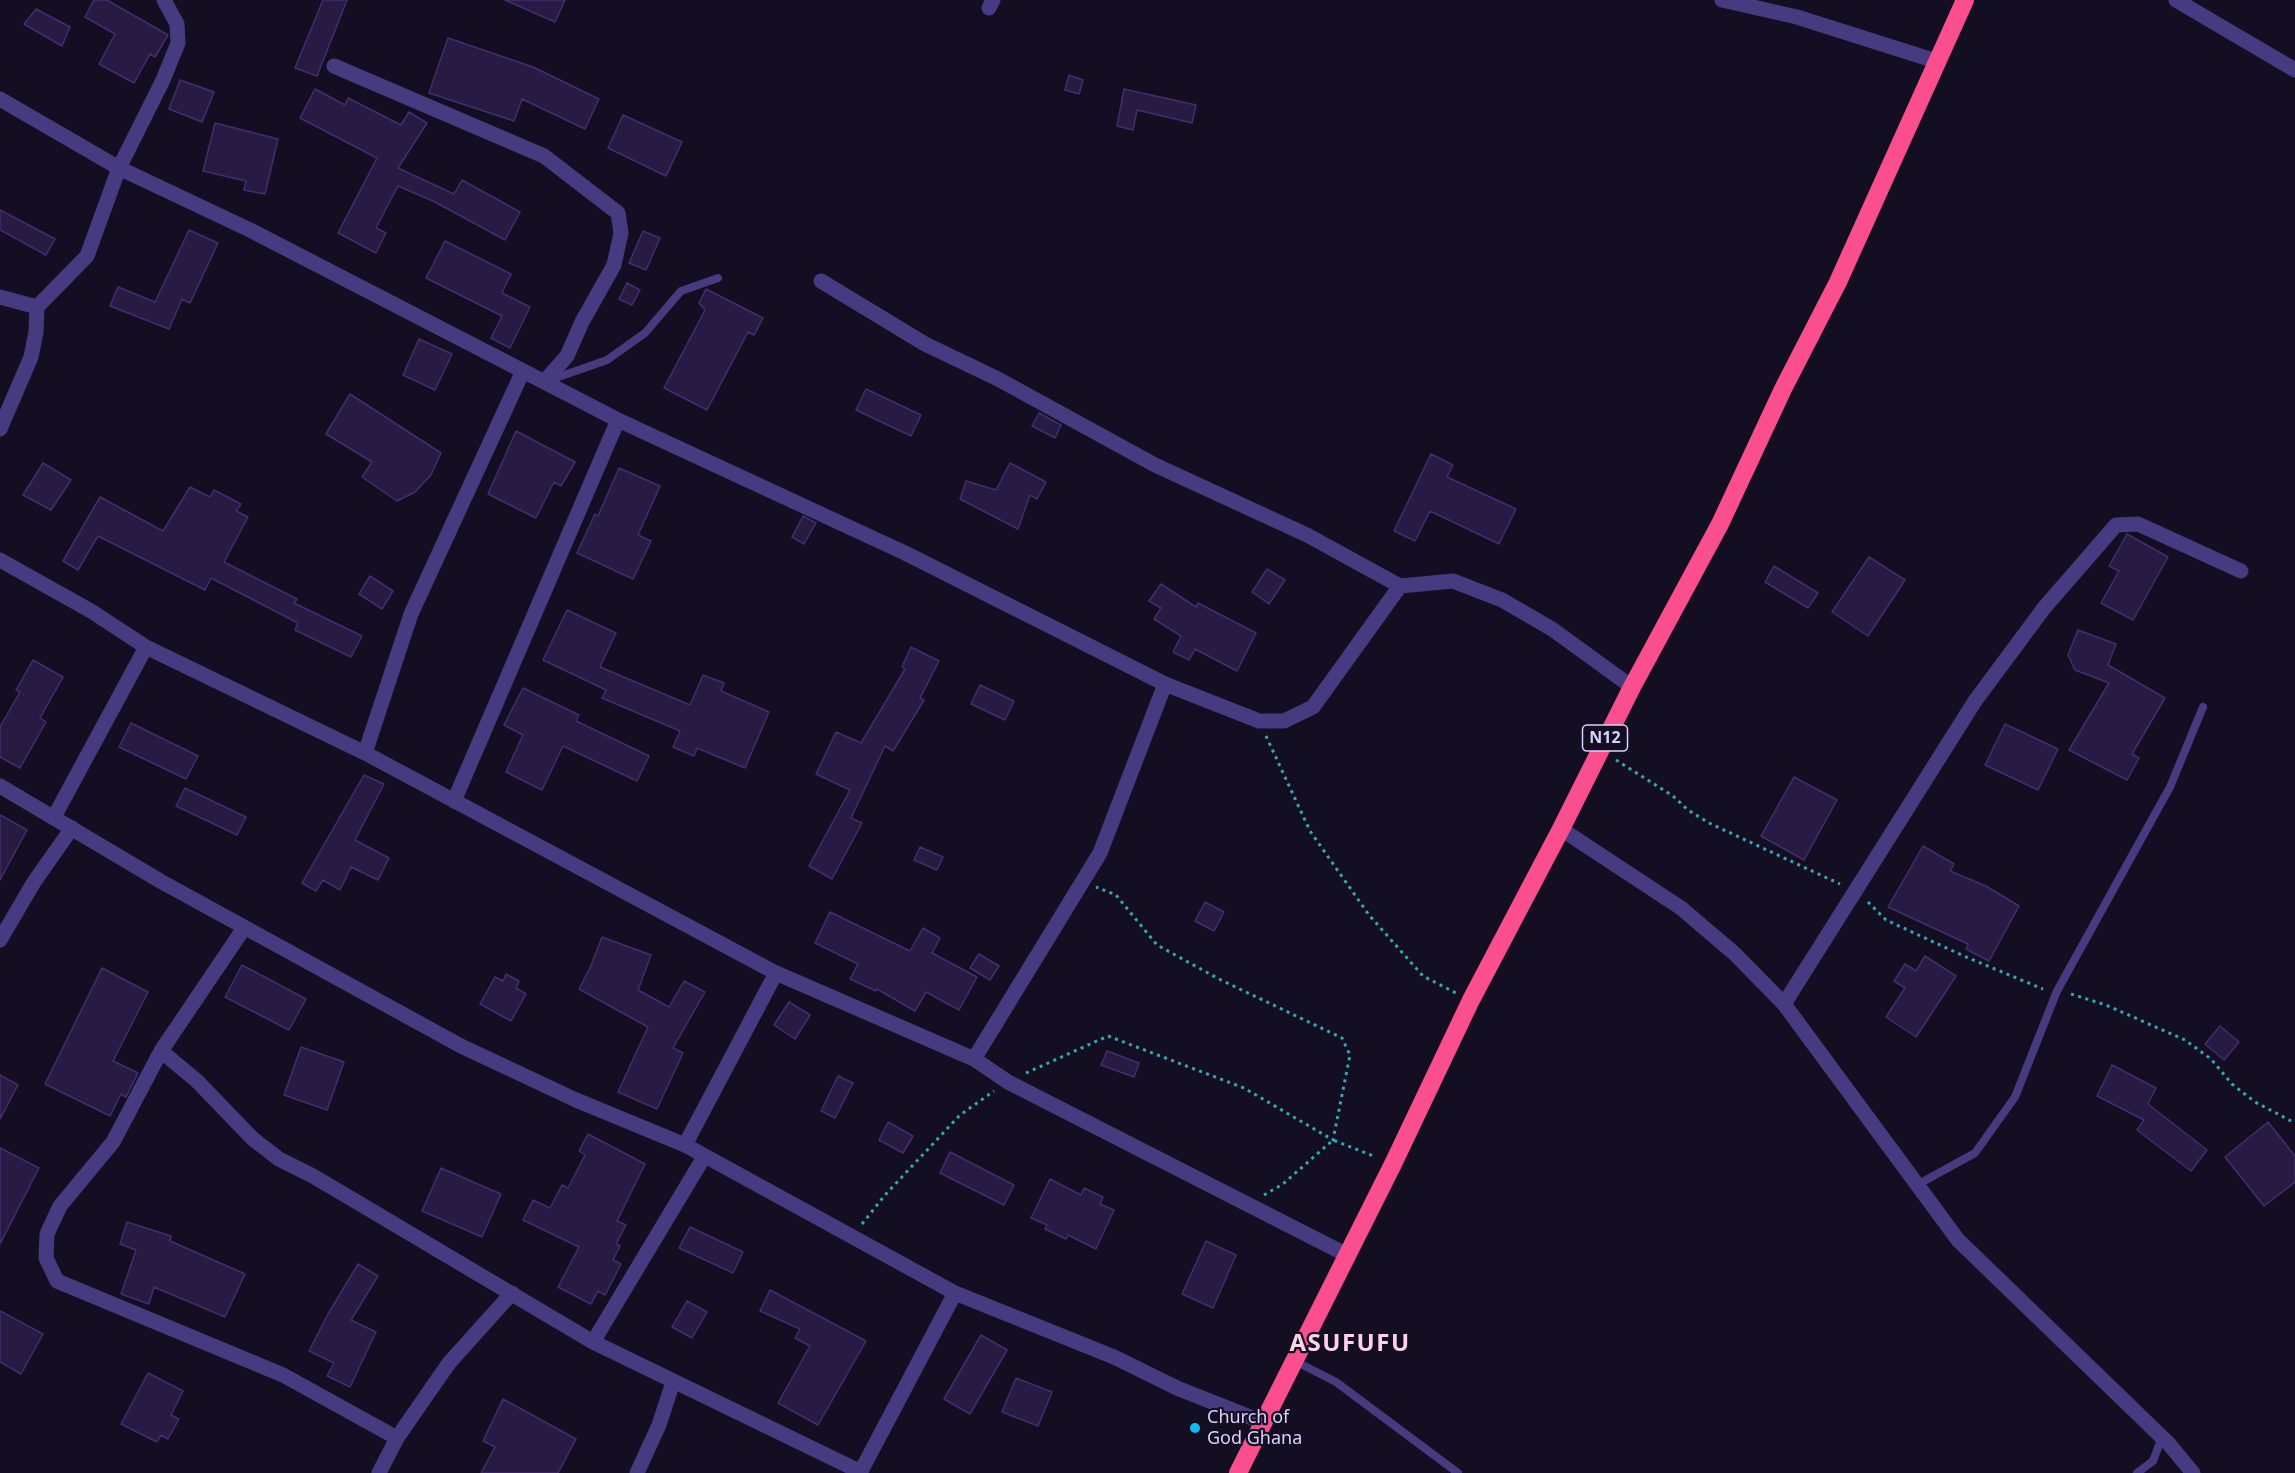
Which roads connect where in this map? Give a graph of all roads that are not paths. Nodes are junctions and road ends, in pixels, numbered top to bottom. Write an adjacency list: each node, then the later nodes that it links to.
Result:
1 (164, 0): 9 (street)
2 (1722, 0): 5 (street)
3 (1965, 0): 5 (highway, N12)
4 (2176, 0): 7 (street)
5 (1939, 62): 23 (highway, N12)
6 (334, 66): 15 (street)
7 (2295, 70)
8 (0, 99): 9 (street)
9 (119, 168): 13 (street); 14 (street)
10 (718, 278): 15 (lane)
11 (821, 281): 20 (street)
12 (0, 297): 13 (street)
13 (37, 307): 17 (street)
14 (523, 371): 15 (street); 25 (street)
15 (544, 382): 16 (street)
16 (618, 420): 22 (street); 27 (street)
17 (0, 429)
18 (0, 560): 21 (street)
19 (2241, 571): 34 (street)
20 (1400, 586): 22 (street); 23 (street)
21 (146, 647): 25 (street); 28 (street)
22 (1165, 684): 36 (street)
23 (1632, 687): 30 (highway, N12)
24 (2203, 707): 39 (lane)
25 (365, 753): 27 (street)
26 (0, 786): 28 (street)
27 (454, 801): 33 (street)
28 (54, 817): 29 (street)
29 (72, 828): 31 (street); 32 (street)
30 (1562, 829): 34 (street); 40 (highway, N12)
31 (244, 928): 35 (street); 37 (street)
32 (0, 940)
33 (776, 973): 36 (street); 37 (street)
34 (1784, 1004): 39 (street)
35 (161, 1051): 41 (street); 48 (street)
36 (974, 1059): 40 (street)
37 (685, 1145): 38 (street)
38 (704, 1156): 42 (street); 43 (street)
39 (1917, 1185): 47 (street)
40 (1347, 1255): 44 (highway, N12)
41 (512, 1293): 43 (street); 48 (street)
42 (955, 1293): 46 (street); 51 (street)
43 (594, 1342): 45 (street)
44 (1294, 1361): 46 (highway, N12); 53 (lane)
45 (673, 1383): 50 (street); 51 (street)
46 (1265, 1423): 52 (highway, N12)
47 (2162, 1437): 54 (lane); 55 (street)
48 (397, 1438): 49 (street)
49 (379, 1473)
50 (637, 1473)
51 (860, 1473)
52 (1238, 1473)
53 (1458, 1473)
54 (2137, 1473)
55 (2193, 1473)

